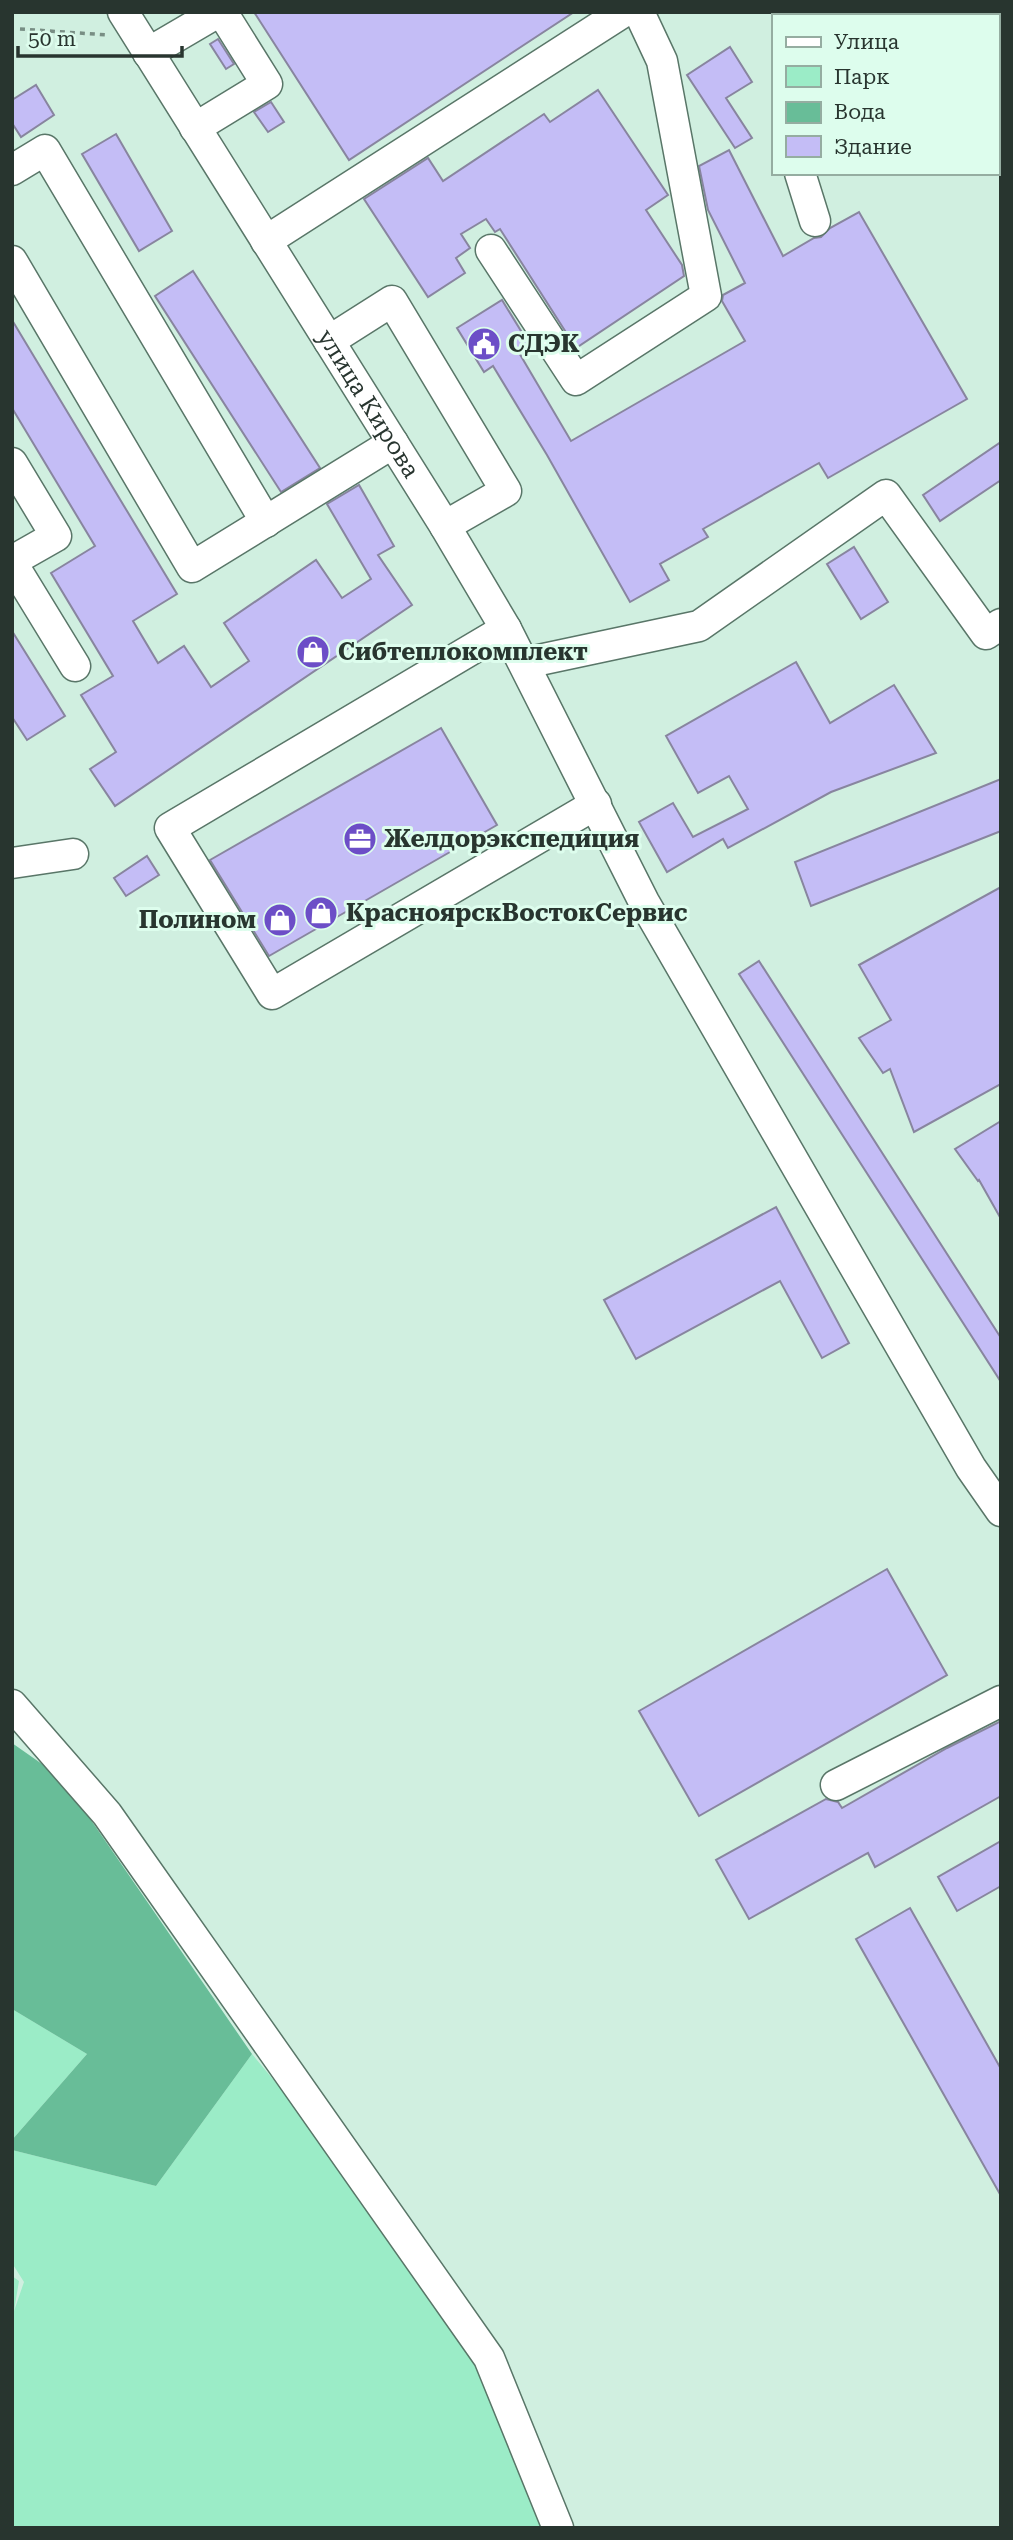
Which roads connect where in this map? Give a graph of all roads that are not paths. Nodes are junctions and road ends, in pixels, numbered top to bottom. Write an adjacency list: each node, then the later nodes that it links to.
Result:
1 (220, 12): 5 (street); 6 (street)
2 (623, 12): 10 (street)
3 (639, 12): 11 (street)
4 (115, 24): 5 (street, улица Кирова)
5 (148, 53): 6 (street, улица Кирова)
6 (195, 128): 10 (street, улица Кирова)
7 (12, 170): 16 (street)
8 (801, 175): 9 (street)
9 (815, 221)
10 (266, 241): 13 (street, улица Кирова)
11 (491, 250)
12 (12, 261): 16 (street)
13 (329, 341): 14 (street, улица Кирова); 17 (street)
14 (393, 443): 16 (street); 17 (street, улица Кирова)
15 (12, 463): 18 (street)
16 (266, 522)
17 (445, 526): 20 (street, улица Кирова)
18 (12, 562): 22 (street)
19 (1001, 624): 21 (street)
20 (506, 629): 21 (street, улица Кирова); 23 (street)
21 (525, 663): 23 (street, улица Кирова)
22 (75, 666)
23 (596, 804): 26 (street, улица Кирова)
24 (73, 854): 25 (street)
25 (12, 863)
26 (1001, 1511)
27 (1001, 1701): 29 (street)
28 (12, 1705): 30 (street)
29 (836, 1785)
30 (558, 2528)

